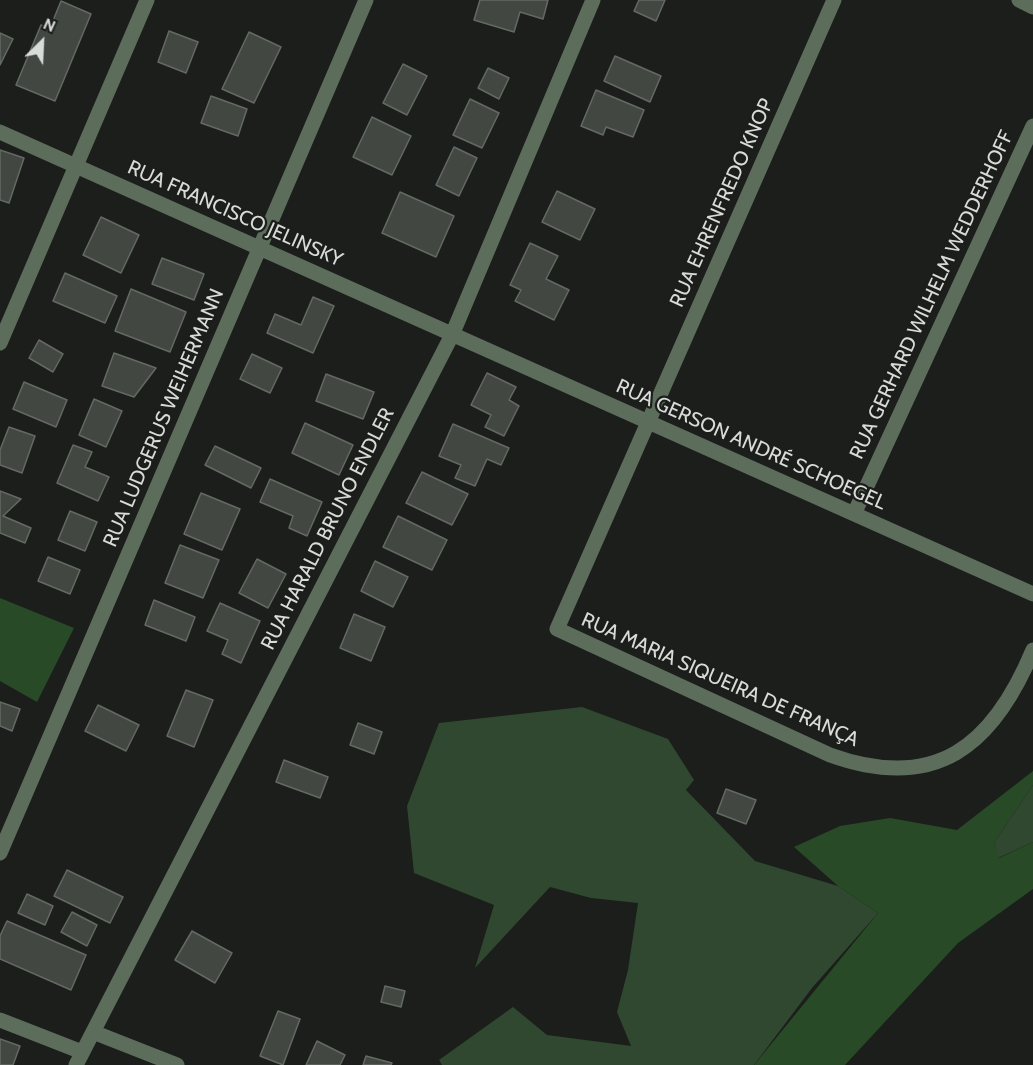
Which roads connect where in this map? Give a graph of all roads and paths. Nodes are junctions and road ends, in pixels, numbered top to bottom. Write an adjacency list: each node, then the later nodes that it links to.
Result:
1 (147, 0): 9 (street)
2 (366, 0): 10 (street, RUA LUDGERUS WEIHERMANN)
3 (593, 0): 11 (street, RUA HARALD BRUNO ENDLER)
4 (834, 0): 13 (street, RUA EHRENFREDO KNOP)
5 (1019, 0): 6 (street)
6 (1033, 7)
7 (1033, 126): 14 (street, RUA GERHARD WILHELM WEDDERHOFF)
8 (0, 132): 9 (street, RUA FRANCISCO JELINSKY)
9 (76, 166): 10 (street, RUA FRANCISCO JELINSKY); 12 (street)
10 (260, 248): 11 (street, RUA FRANCISCO JELINSKY); 18 (street, RUA LUDGERUS WEIHERMANN)
11 (452, 334): 13 (street, RUA GERSON ANDRÉ SCHOEGEL); 20 (street, RUA HARALD BRUNO ENDLER)
12 (0, 343)
13 (648, 422): 14 (street, RUA GERSON ANDRÉ SCHOEGEL); 16 (street, RUA EHRENFREDO KNOP)
14 (854, 514): 15 (street, RUA GERSON ANDRÉ SCHOEGEL)
15 (1033, 594)
16 (557, 629): 17 (street, RUA MARIA SIQUEIRA DE FRANÇA)
17 (1033, 650)
18 (0, 853)
19 (0, 1020): 21 (street)
20 (93, 1032): 21 (street, RUA HARALD BRUNO ENDLER); 22 (street)
21 (79, 1059)
22 (177, 1065)

